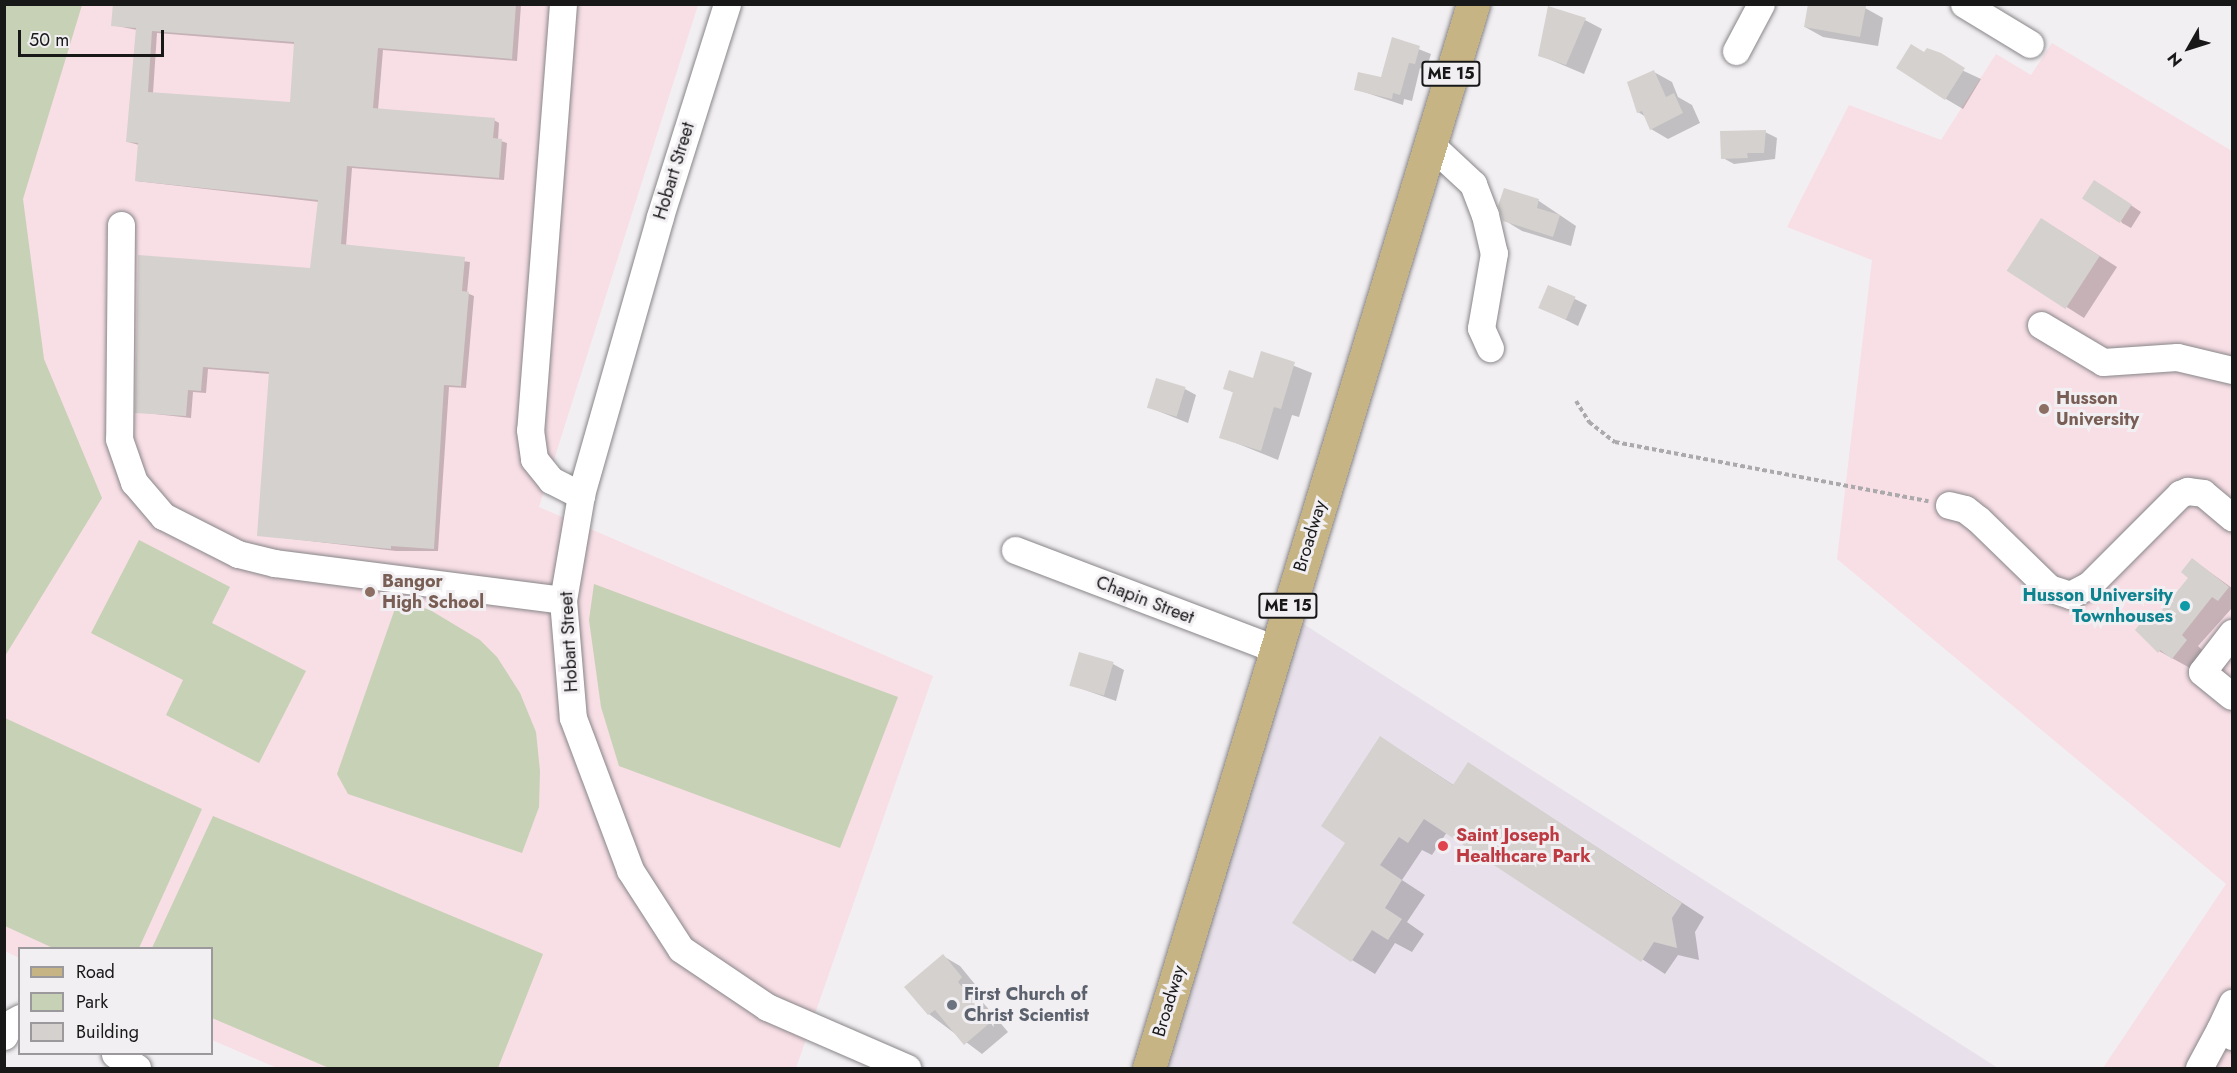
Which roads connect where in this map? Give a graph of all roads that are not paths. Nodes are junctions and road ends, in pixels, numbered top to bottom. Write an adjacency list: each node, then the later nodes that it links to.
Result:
1 (563, 4): 13 (street)
2 (727, 4): 13 (street, Hobart Street)
3 (1473, 4): 8 (main road, Broadway / ME 15)
4 (1761, 4): 7 (street)
5 (1964, 4): 6 (street)
6 (2030, 44)
7 (1736, 51)
8 (1430, 144): 11 (street); 19 (main road, Broadway / ME 15)
9 (121, 225): 17 (street)
10 (2041, 325): 12 (street)
11 (1490, 348)
12 (2232, 370)
13 (581, 495): 17 (street, Hobart Street)
14 (1949, 505): 15 (street)
15 (2232, 517)
16 (1015, 550): 19 (street, Chapin Street)
17 (563, 600): 27 (street, Hobart Street)
18 (2232, 633): 20 (street)
19 (1275, 649): 28 (main road, Broadway / ME 15)
20 (2232, 696)
21 (2232, 1002): 23 (street)
22 (18, 1019): 24 (street)
23 (2226, 1032): 29 (street)
24 (4, 1036)
25 (118, 1055): 26 (street)
26 (137, 1068)
27 (907, 1068)
28 (1149, 1068)
29 (2199, 1068)

